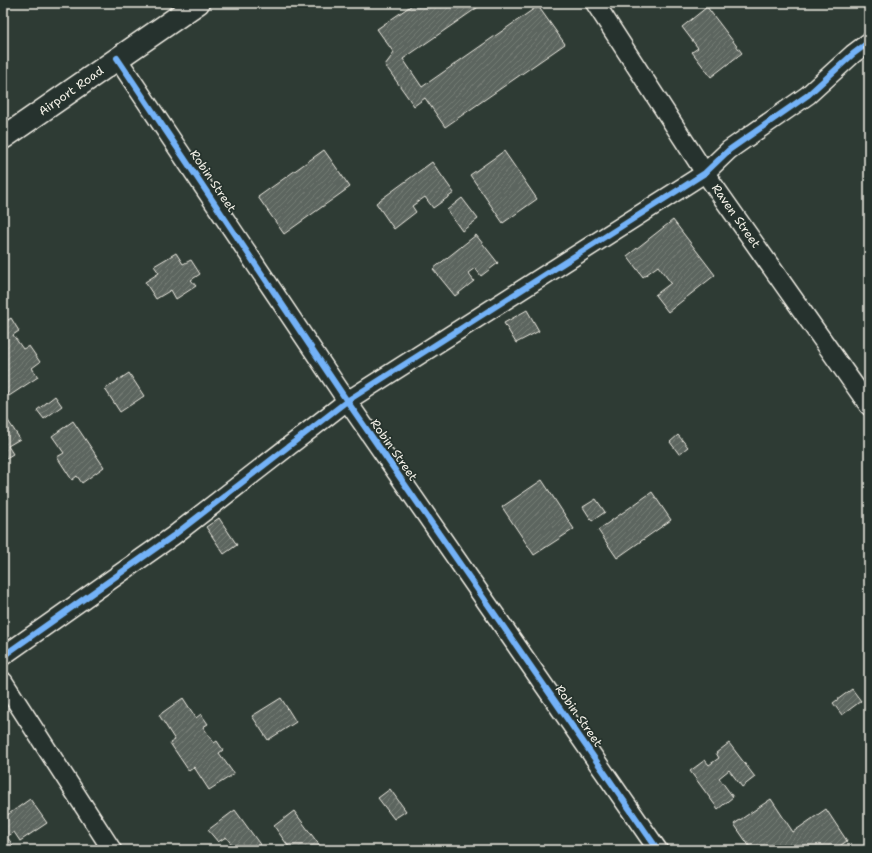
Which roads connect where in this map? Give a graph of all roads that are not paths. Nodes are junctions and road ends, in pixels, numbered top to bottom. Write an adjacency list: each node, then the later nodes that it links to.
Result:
1 (198, 3): 4 (street, Airport Road)
2 (595, 3): 6 (street, Raven Street)
3 (869, 42): 6 (street)
4 (118, 58): 5 (street, Airport Road); 7 (street, Robin Street)
5 (3, 138)
6 (705, 173): 7 (street); 8 (street, Raven Street)
7 (347, 401): 9 (street); 12 (street, Robin Street)
8 (869, 406)
9 (3, 656)
10 (3, 682): 11 (street)
11 (112, 850)
12 (658, 850)

